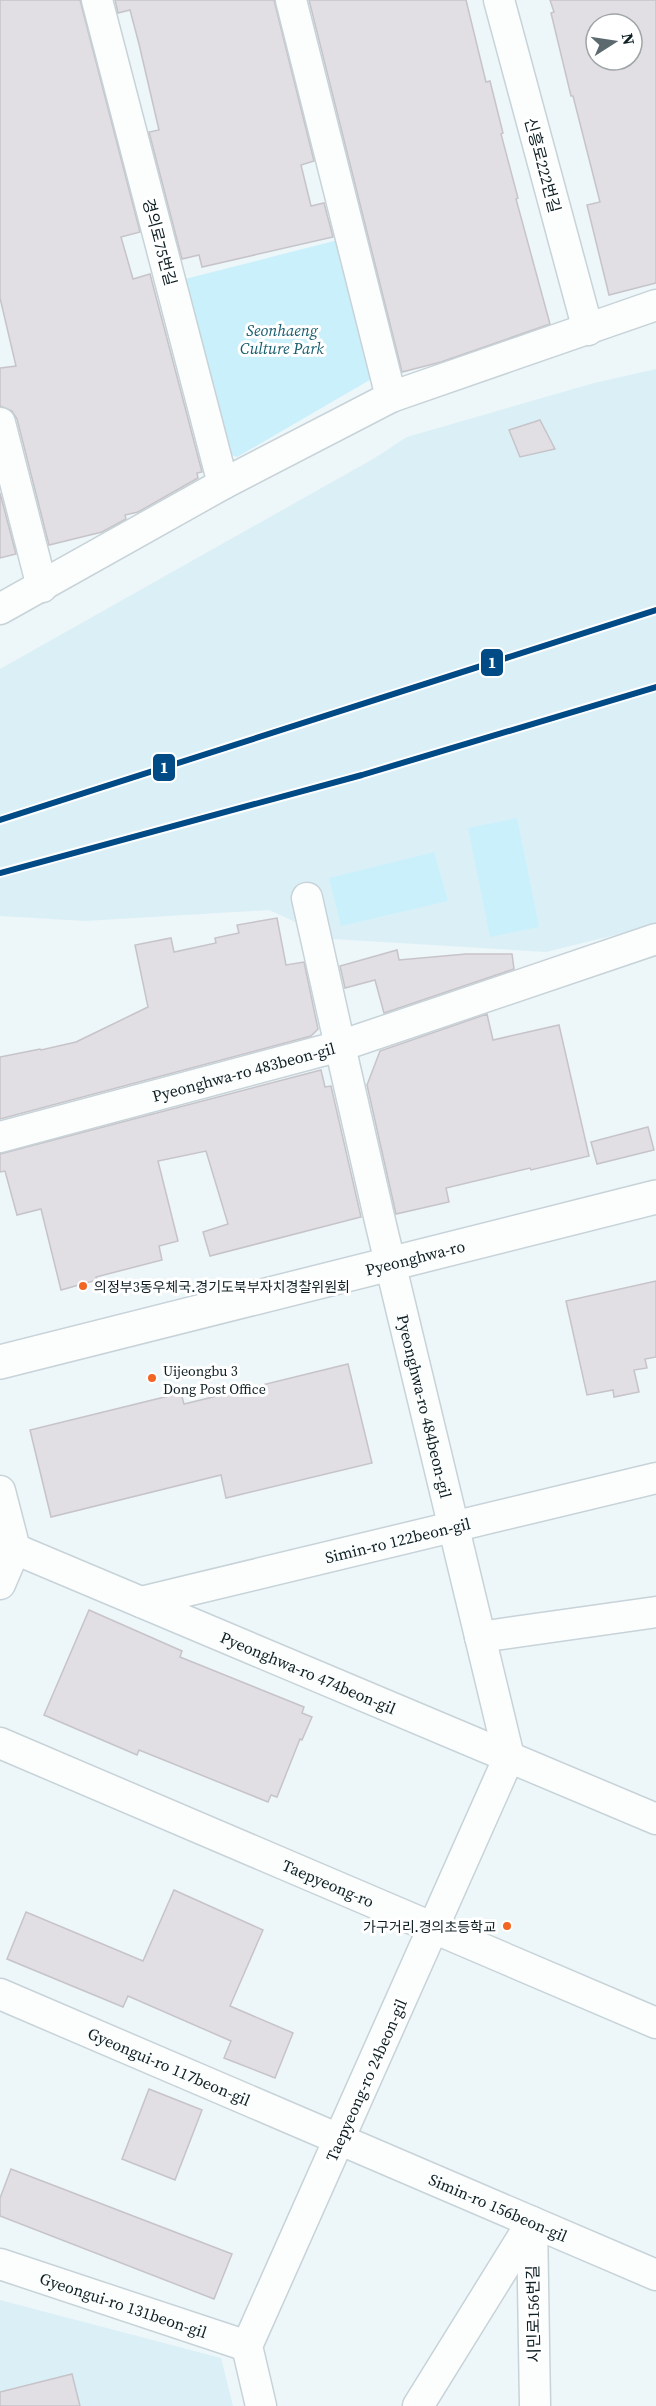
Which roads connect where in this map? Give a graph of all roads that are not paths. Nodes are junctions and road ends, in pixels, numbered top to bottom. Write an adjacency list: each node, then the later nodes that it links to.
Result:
1 (97, 0): 8 (street, 경의로75번길)
2 (291, 0): 6 (street)
3 (499, 0): 5 (street, 신흥로222번길)
4 (656, 305): 5 (street)
5 (588, 330): 6 (street)
6 (391, 397): 8 (street)
7 (0, 423): 9 (street)
8 (224, 484): 9 (street)
9 (42, 587): 10 (street)
10 (0, 609)
11 (307, 898): 13 (street)
12 (656, 939): 13 (street)
13 (340, 1046): 14 (street, Pyeonghwa-ro 483beon-gil); 16 (street, Pyeonghwa-ro 483beon-gil)
14 (0, 1137)
15 (656, 1197): 16 (main road, Pyeonghwa-ro)
16 (391, 1264): 17 (main road, Pyeonghwa-ro); 20 (street, Pyeonghwa-ro 484beon-gil)
17 (0, 1362)
18 (656, 1478): 20 (street, Simin-ro 122beon-gil)
19 (0, 1491): 21 (street)
20 (454, 1526): 23 (street, Simin-ro 122beon-gil); 25 (street, Pyeonghwa-ro 484beon-gil)
21 (15, 1549): 22 (street); 23 (street, Pyeonghwa-ro 474beon-gil)
22 (0, 1584)
23 (141, 1602): 27 (street, Pyeonghwa-ro 474beon-gil)
24 (656, 1612): 25 (street)
25 (480, 1637): 27 (street, Pyeonghwa-ro 484beon-gil)
26 (0, 1743): 29 (street, Taepyeong-ro)
27 (509, 1757): 28 (street, Pyeonghwa-ro 474beon-gil); 29 (street, Taepyeong-ro 24beon-gil)
28 (656, 1819)
29 (433, 1928): 31 (street, Taepyeong-ro); 32 (street, Taepyeong-ro 24beon-gil)
30 (0, 1994): 32 (street, Gyeongui-ro 117beon-gil)
31 (656, 2023)
32 (339, 2139): 33 (street, Simin-ro 156beon-gil); 36 (street, Taepyeong-ro 24beon-gil)
33 (532, 2222): 35 (street, Simin-ro 156beon-gil); 38 (street); 39 (street, 시민로156번길)
34 (0, 2264): 36 (street, Gyeongui-ro 131beon-gil)
35 (656, 2275)
36 (247, 2346): 37 (street)
37 (261, 2406)
38 (418, 2406)
39 (535, 2406)

